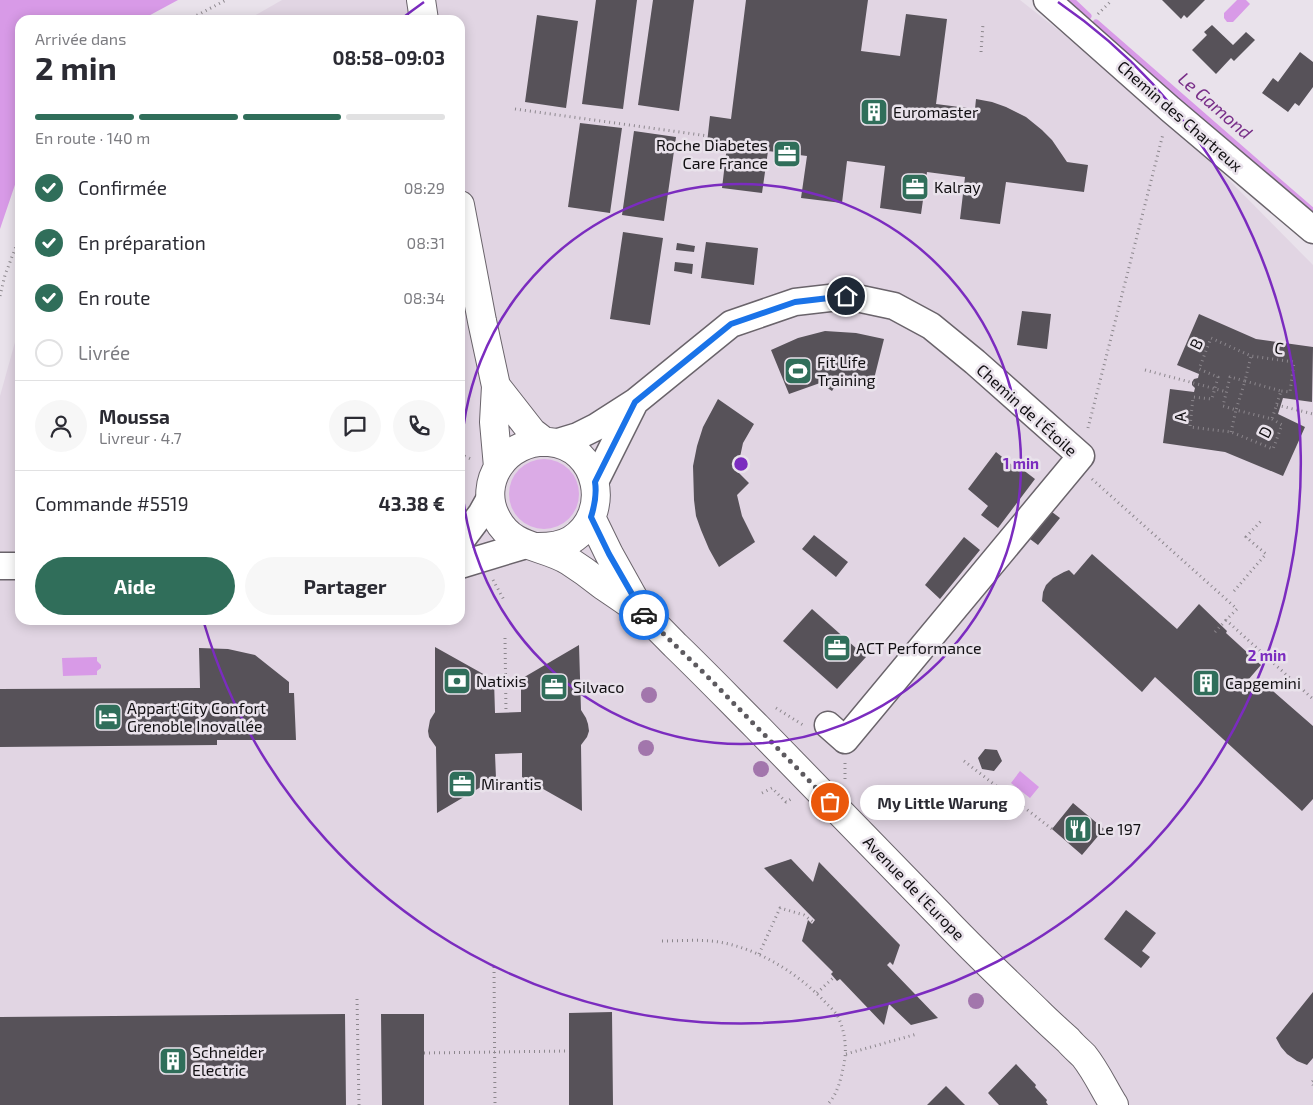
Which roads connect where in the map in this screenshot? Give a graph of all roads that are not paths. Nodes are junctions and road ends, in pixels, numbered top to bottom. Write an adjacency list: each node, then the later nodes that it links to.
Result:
1 (420, 0): 3 (main road)
2 (1047, 0): 4 (street, Chemin des Chartreux)
3 (423, 15)
4 (1313, 230)
5 (465, 231): 6 (main road)
6 (496, 386): 8 (main road); 9 (main road)
7 (635, 402): 8 (street, Chemin de l'Étoile); 10 (street, Chemin de l'Étoile); 19 (street, Chemin de l'Étoile)
8 (550, 442): 9 (main road); 10 (main road)
9 (498, 467): 11 (main road)
10 (595, 482): 12 (main road)
11 (490, 498): 13 (street); 14 (main road, Avenue de l'Europe)
12 (591, 517): 14 (main road); 18 (main road, Avenue de l'Europe)
13 (465, 535)
14 (532, 546): 15 (street); 18 (main road, Avenue de l'Europe)
15 (465, 564)
16 (0, 566): 17 (street)
17 (15, 566)
18 (642, 613): 20 (main road, Avenue de l'Europe)
19 (836, 733)
20 (1114, 1105)

